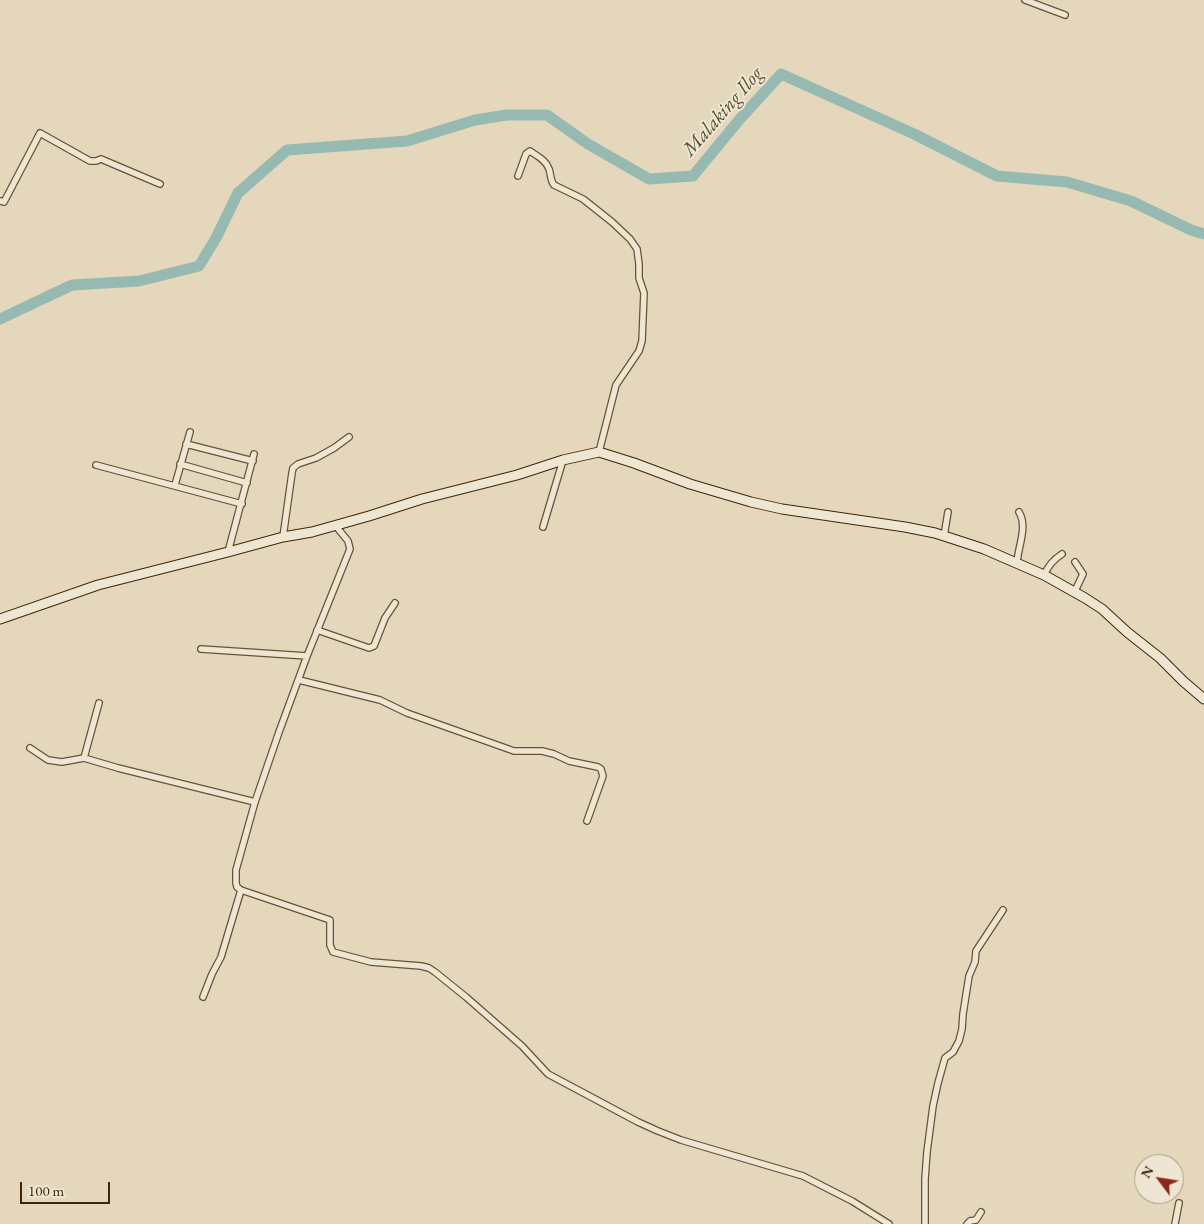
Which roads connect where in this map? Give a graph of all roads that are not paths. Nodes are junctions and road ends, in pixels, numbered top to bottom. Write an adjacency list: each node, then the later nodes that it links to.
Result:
1 (1026, 0): 2 (street)
2 (1064, 16)
3 (518, 176): 9 (street)
4 (160, 184): 5 (street)
5 (0, 201)
6 (190, 432): 8 (street)
7 (349, 437): 21 (street)
8 (186, 444): 11 (street); 13 (street)
9 (599, 452): 10 (street); 20 (street)
10 (563, 460): 18 (street); 19 (street)
11 (180, 464): 13 (street); 14 (street)
12 (96, 465): 14 (street)
13 (247, 483): 15 (street)
14 (175, 485): 15 (street)
15 (242, 504): 22 (street)
16 (948, 512): 20 (street)
17 (1019, 512): 25 (street)
18 (335, 525): 21 (street); 30 (street)
19 (542, 526)
20 (944, 536): 25 (street)
21 (283, 537): 22 (street)
22 (228, 552): 29 (street)
23 (1062, 554): 26 (street)
24 (1075, 562): 27 (street)
25 (1017, 563): 26 (street)
26 (1044, 575): 27 (street)
27 (1075, 591): 34 (street)
28 (395, 603): 30 (street)
29 (0, 619)
30 (317, 630): 32 (street)
31 (201, 649): 32 (street)
32 (307, 656): 33 (street)
33 (299, 680): 38 (street); 39 (street)
34 (1204, 699)
35 (100, 703): 37 (street)
36 (30, 748): 37 (street)
37 (84, 758): 38 (street)
38 (255, 802): 40 (street)
39 (586, 821)
40 (241, 890): 42 (street); 45 (street)
41 (1003, 910): 46 (street)
42 (203, 997)
43 (1179, 1204): 48 (street)
44 (981, 1212): 47 (street)
45 (889, 1224)
46 (925, 1224)
47 (967, 1224)
48 (1175, 1224)

